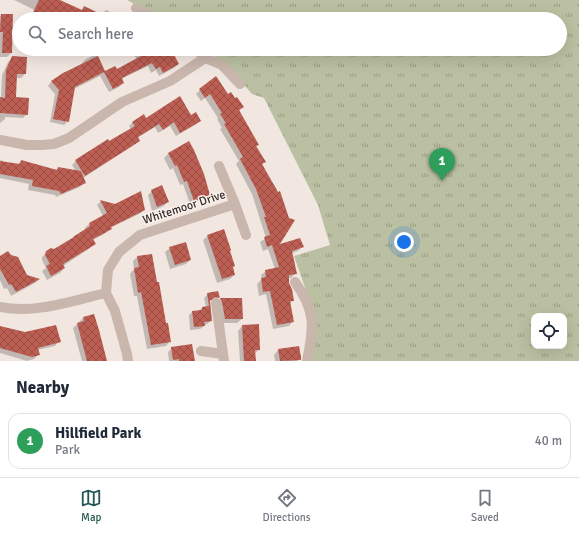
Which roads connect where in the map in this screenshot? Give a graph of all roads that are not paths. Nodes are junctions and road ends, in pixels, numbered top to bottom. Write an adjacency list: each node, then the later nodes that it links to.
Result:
1 (136, 8): 2 (street)
2 (143, 12)
3 (205, 58): 4 (street); 5 (street)
4 (240, 84)
5 (0, 140)
6 (219, 166): 7 (street, Whitemoor Drive)
7 (235, 204): 8 (street, Whitemoor Drive); 10 (street, Whitemoor Drive)
8 (246, 235)
9 (295, 282): 16 (street)
10 (106, 293): 12 (street); 15 (street)
11 (216, 303): 14 (street)
12 (0, 307)
13 (201, 351): 14 (street)
14 (223, 358)
15 (128, 361)
16 (307, 361)

